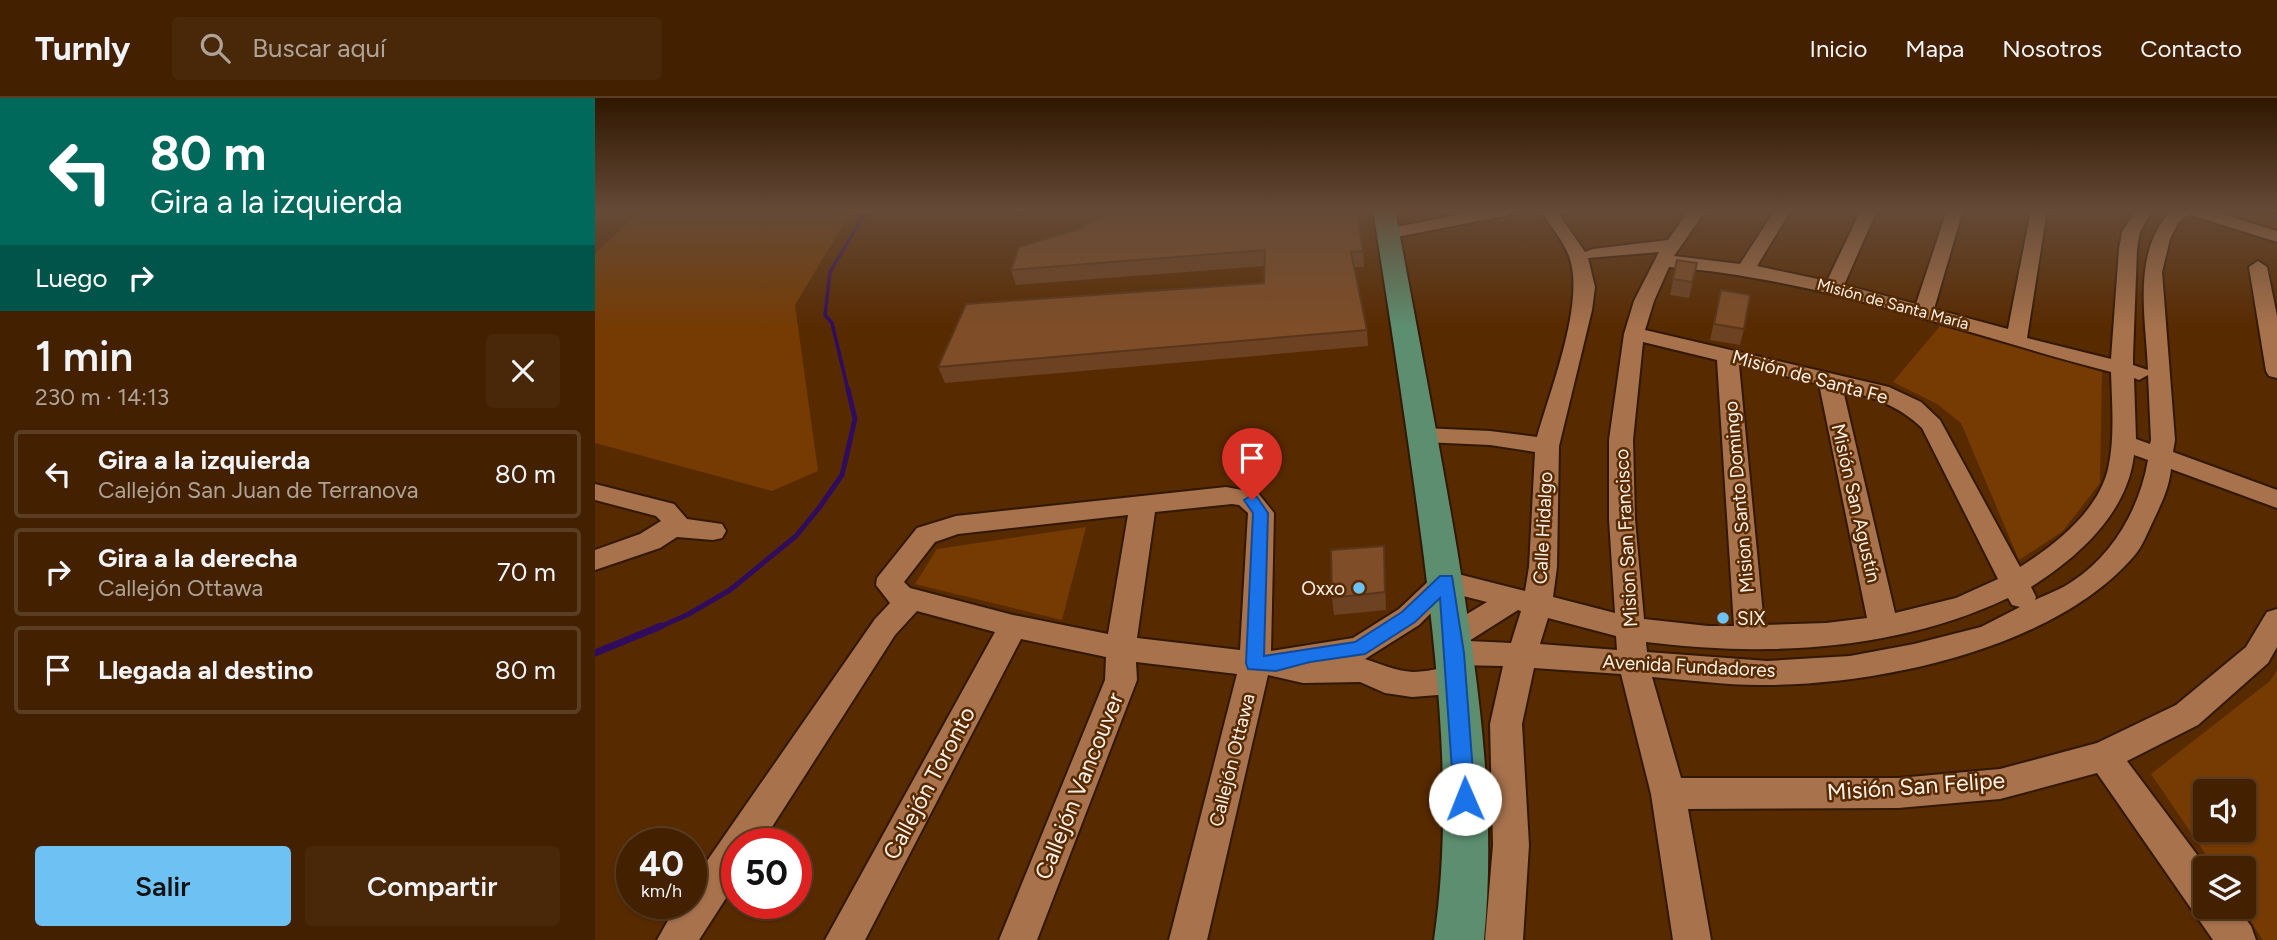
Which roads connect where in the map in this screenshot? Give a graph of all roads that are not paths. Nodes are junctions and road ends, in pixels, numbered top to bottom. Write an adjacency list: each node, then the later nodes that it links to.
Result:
1 (1390, 249): 24 (main road)
2 (1574, 249): 26 (street, Calle Hidalgo)
3 (1670, 249): 10 (street, Mision San Francisco)
4 (1759, 249): 13 (street)
5 (1851, 249): 15 (street)
6 (1943, 249): 16 (street)
7 (2030, 249): 18 (street)
8 (2128, 249): 20 (street, Avenida Fundadores)
9 (2157, 249): 21 (street, Avenida Fundadores)
10 (1667, 253): 11 (street); 13 (street, Misión de Santa María); 17 (street, Mision San Francisco)
11 (1593, 254)
12 (2238, 260): 14 (street)
13 (1747, 268): 15 (street, Misión de Santa María)
14 (2267, 270): 22 (street)
15 (1834, 288): 16 (street, Misión de Santa María)
16 (1923, 313): 18 (street, Misión de Santa María)
17 (1635, 334): 19 (street, Misión de Santa Fe); 43 (street, Mision San Francisco)
18 (2011, 335): 20 (street, Misión de Santa María)
19 (1727, 355): 23 (street, Misión de Santa Fe); 44 (street, Mision Santo Domingo)
20 (2123, 362): 21 (street, Misión de Santa María); 25 (street, Avenida Fundadores)
21 (2157, 371): 27 (street, Avenida Fundadores)
22 (2277, 371)
23 (1829, 379): 36 (street, Misión de Santa Fe); 42 (street, Misión San Agustín)
24 (1423, 435): 26 (street); 35 (main road)
25 (2124, 435): 27 (street); 36 (street, Avenida Fundadores)
26 (1547, 446): 38 (street, Calle Hidalgo)
27 (2163, 449): 28 (street); 30 (street); 39 (street, Avenida Fundadores)
28 (2277, 481)
29 (595, 492): 32 (street)
30 (2277, 499)
31 (1143, 503): 37 (street, Callejón Ottawa); 45 (street, Callejón Vancouver); 49 (street, Callejón Ottawa)
32 (673, 527): 33 (street); 34 (street)
33 (713, 531)
34 (595, 560)
35 (1446, 581): 38 (street, Avenida Fundadores); 47 (main road); 48 (street)
36 (2013, 584): 39 (street, Misión de Santa Fe); 42 (street, Avenida Fundadores)
37 (910, 600): 41 (street); 53 (street)
38 (1526, 603): 43 (street, Avenida Fundadores); 46 (street, Calle Hidalgo); 47 (street)
39 (2033, 615): 50 (street, Avenida Fundadores)
40 (2277, 621): 51 (street, Misión San Felipe)
41 (1013, 626): 45 (street); 58 (street, Callejón Toronto)
42 (1884, 627): 44 (street, Avenida Fundadores)
43 (1629, 628): 44 (street, Avenida Fundadores); 50 (street, Mision San Francisco)
44 (1751, 638)
45 (1121, 648): 49 (street); 59 (street, Callejón Vancouver)
46 (1522, 655): 47 (street, Avenida Fundadores); 50 (street, Avenida Fundadores); 62 (street, Calle Hidalgo)
47 (1454, 656): 48 (street); 61 (main road)
48 (1360, 659): 49 (street)
49 (1266, 663): 60 (street, Callejón Ottawa)
50 (1633, 663): 52 (street, Mision San Francisco)
51 (2103, 756): 52 (street, Misión San Felipe); 55 (street)
52 (1668, 794): 63 (street, Mision San Francisco)
53 (751, 828)
54 (721, 873): 57 (street)
55 (2193, 880)
56 (2222, 919): 64 (street)
57 (676, 940)
58 (844, 940)
59 (1018, 940)
60 (1188, 940)
61 (1459, 940)
62 (1504, 940)
63 (1692, 940)
64 (2237, 940)

